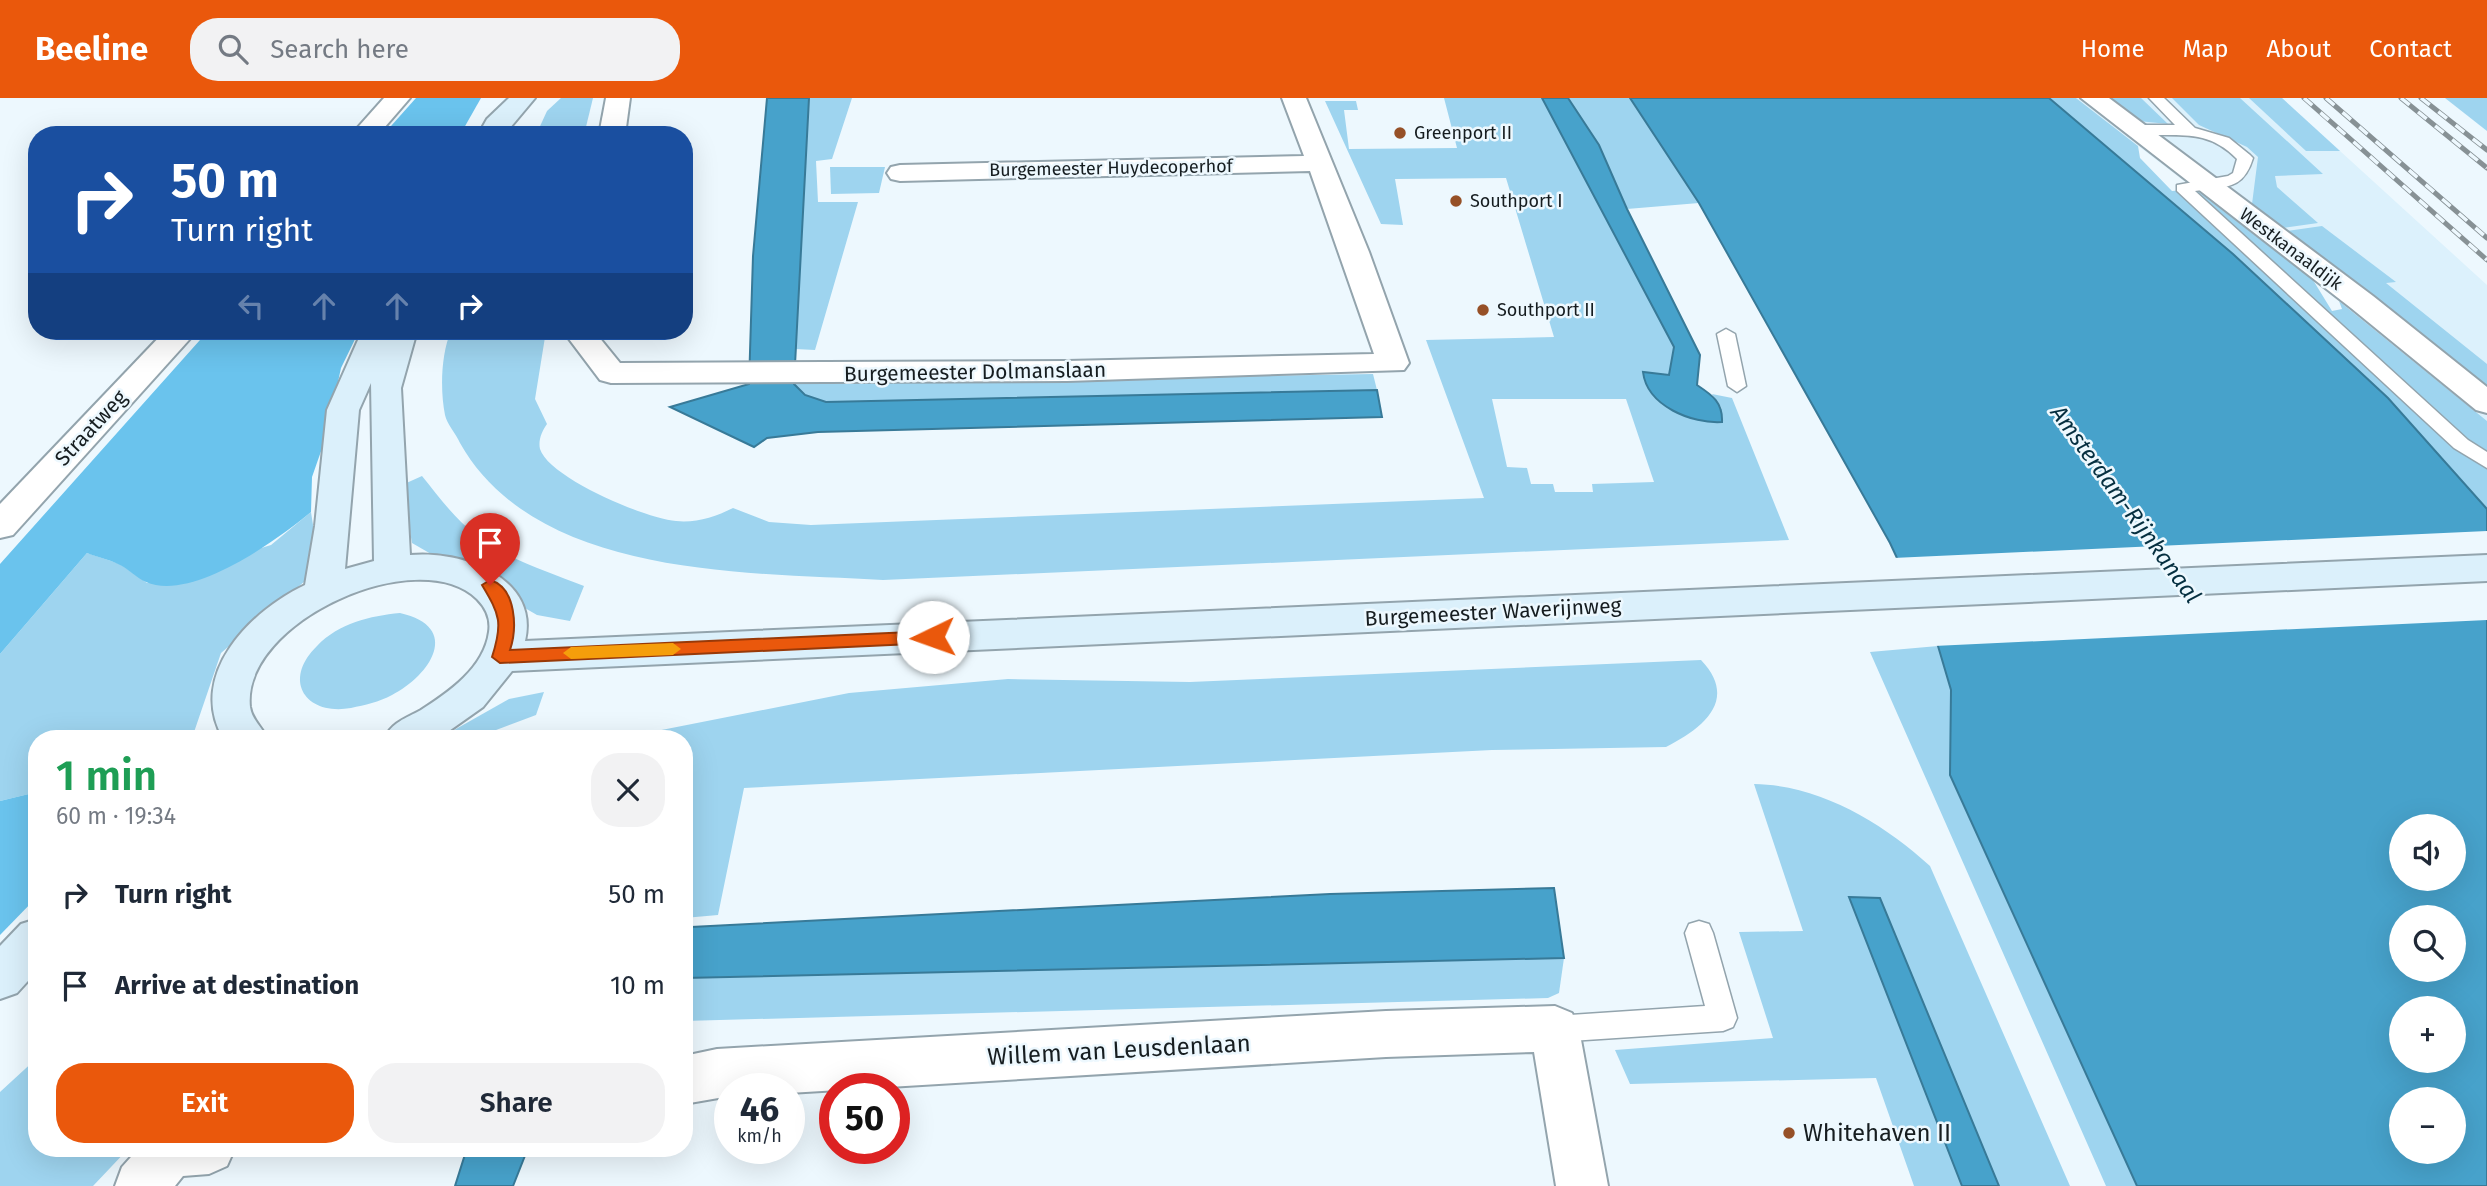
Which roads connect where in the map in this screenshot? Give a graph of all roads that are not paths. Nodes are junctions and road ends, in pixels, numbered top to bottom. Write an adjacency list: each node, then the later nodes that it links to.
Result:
1 (398, 98): 8 (street)
2 (492, 98): 9 (main road)
3 (523, 98): 10 (main road)
4 (618, 98): 11 (street)
5 (1294, 98): 14 (street)
6 (2093, 98): 12 (street, Westkanaaldijk)
7 (2156, 98): 13 (lane)
8 (372, 126)
9 (478, 126)
10 (495, 126)
11 (613, 126)
12 (2134, 130): 13 (lane); 16 (street, Westkanaaldijk)
13 (2191, 132): 16 (lane)
14 (1321, 163): 15 (street, Burgemeester Huydecoperhof); 21 (street, Burgemeester Dolmanslaan)
15 (900, 173)
16 (2200, 191): 23 (street, Westkanaaldijk); 24 (lane)
17 (1726, 334): 22 (lane)
18 (174, 340): 25 (street, Straatweg)
19 (373, 340): 28 (main road)
20 (399, 340): 27 (main road)
21 (585, 340)
22 (1737, 386)
23 (2487, 404)
24 (2487, 461)
25 (0, 526)
26 (2487, 568): 29 (main road, Burgemeester Waverijnweg)
27 (393, 569): 28 (main road); 29 (main road)
28 (323, 591): 30 (main road)
29 (500, 657): 31 (main road)
30 (239, 730)
31 (420, 730)
32 (1699, 933): 35 (lane)
33 (28, 948): 34 (main road)
34 (0, 978)
35 (1555, 1029): 36 (street, Willem van Leusdenlaan); 39 (street)
36 (693, 1078)
37 (166, 1157): 38 (street)
38 (141, 1186)
39 (1582, 1186)

